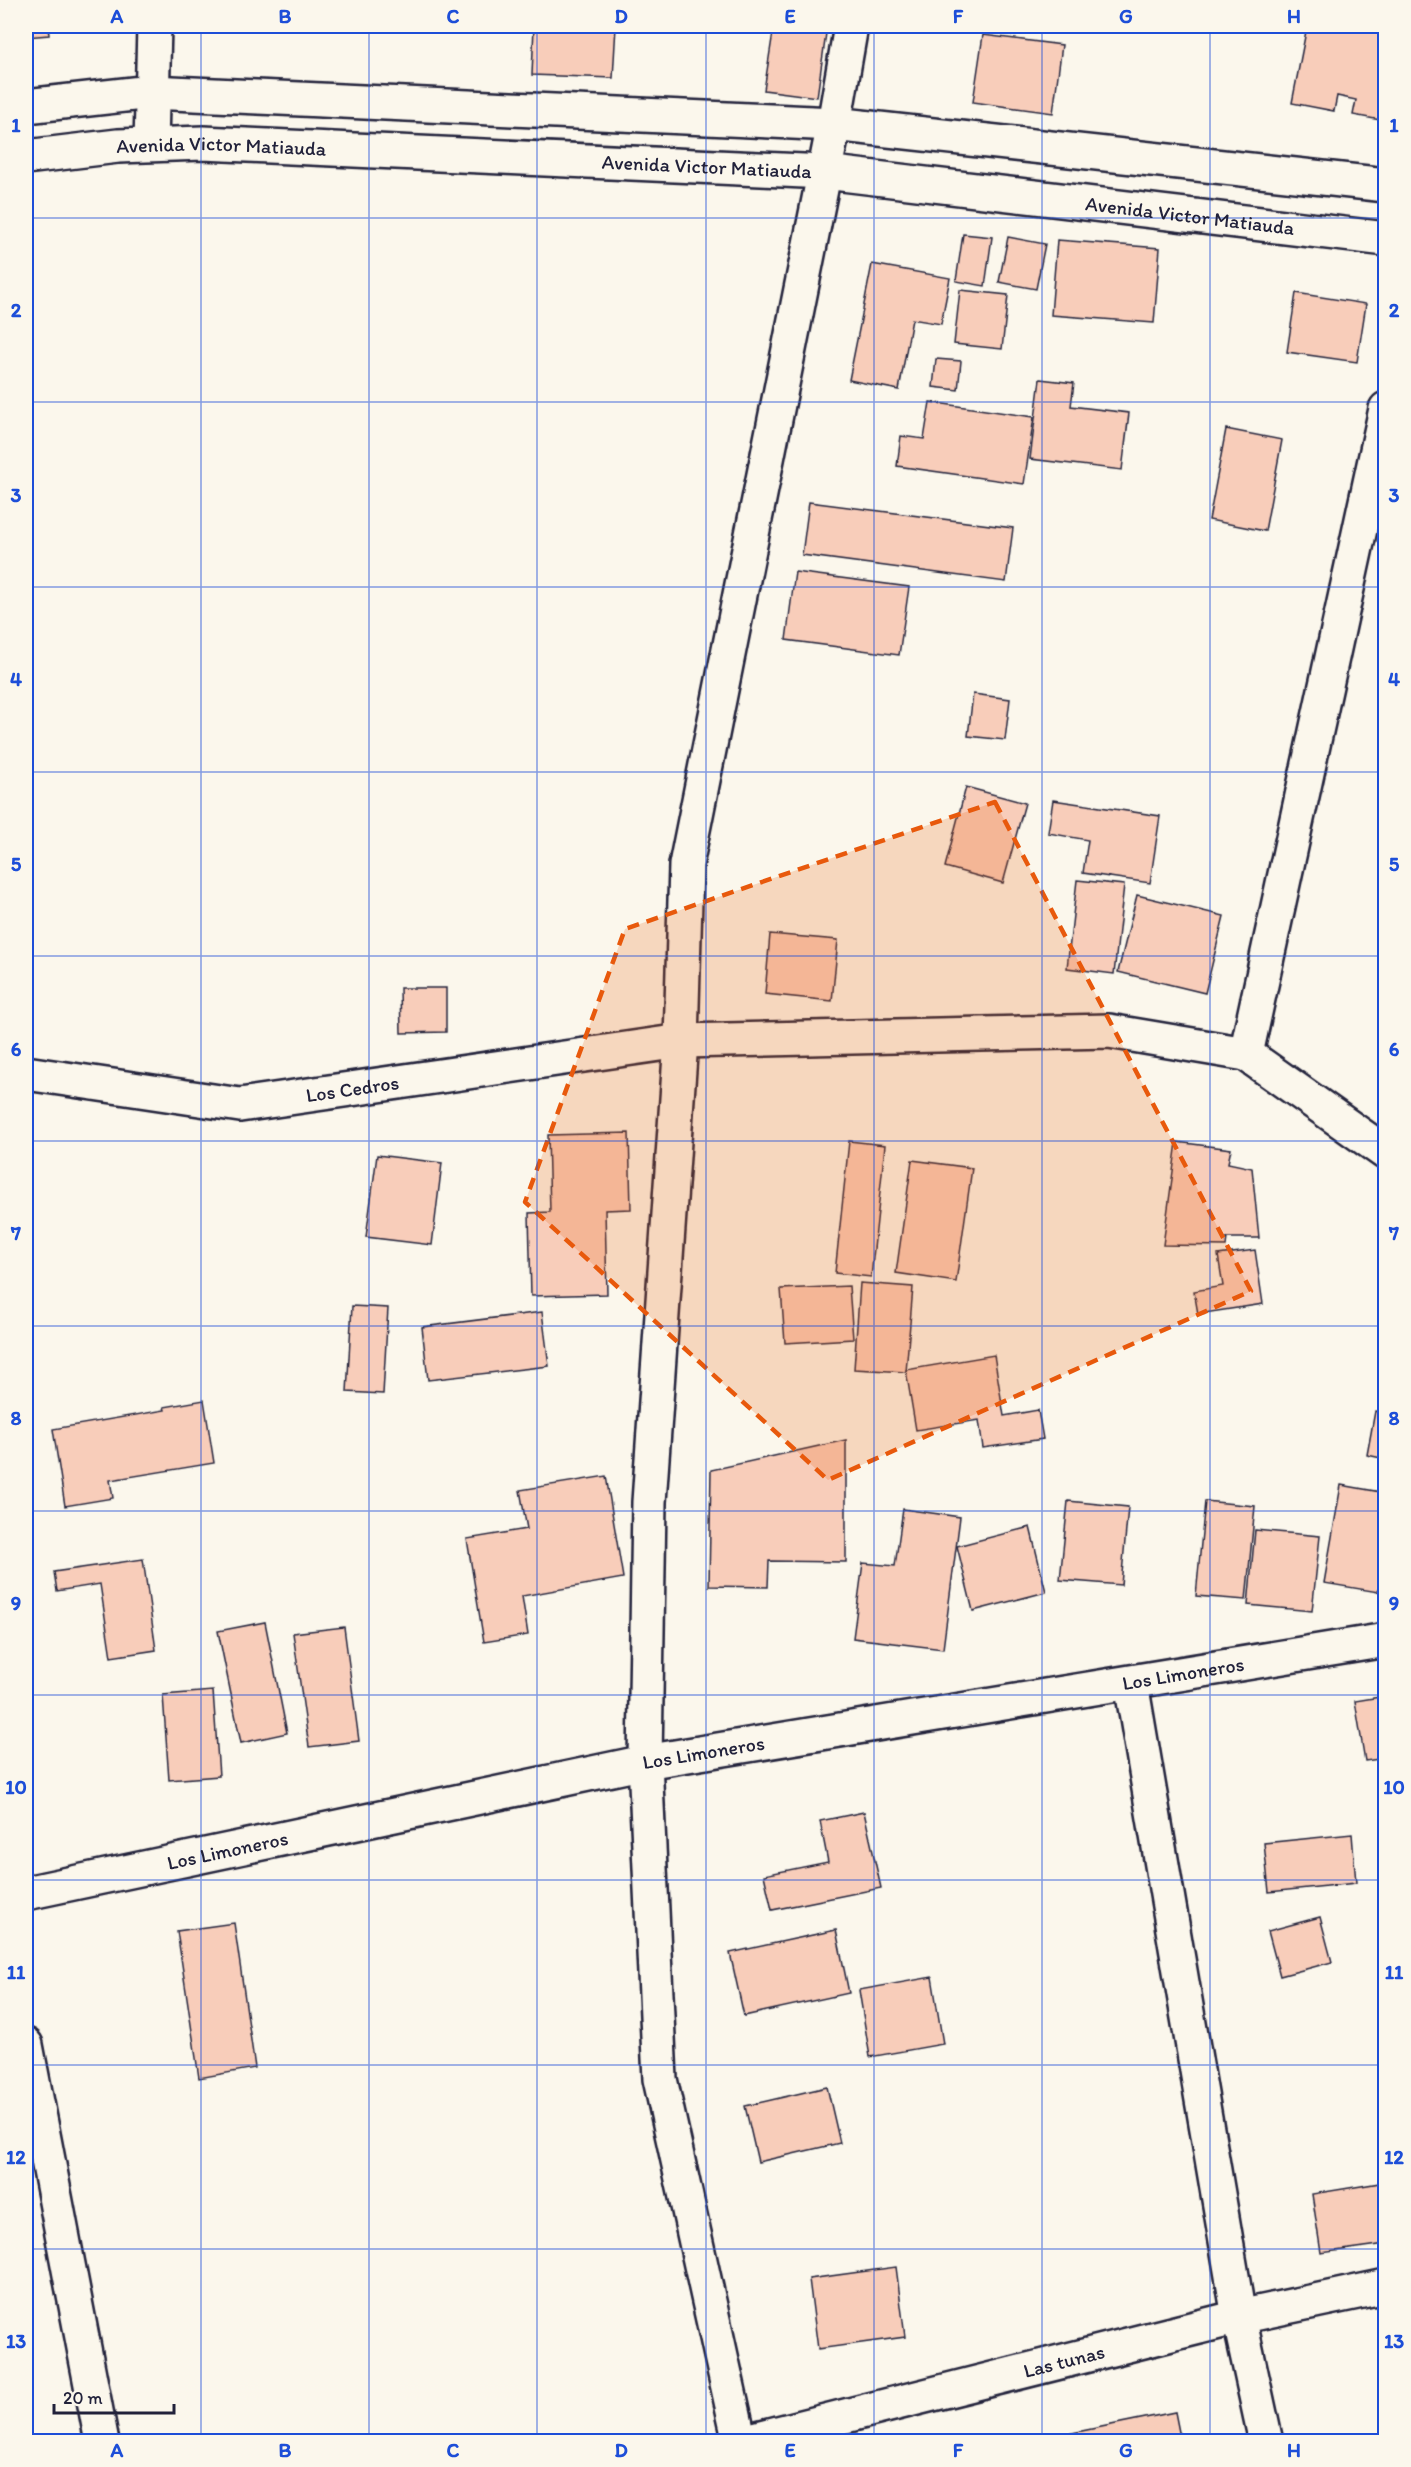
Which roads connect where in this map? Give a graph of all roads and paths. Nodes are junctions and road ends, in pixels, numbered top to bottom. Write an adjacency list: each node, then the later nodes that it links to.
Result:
1 (154, 26): 3 (street)
2 (851, 26): 5 (street)
3 (151, 93): 4 (street); 5 (street); 6 (street)
4 (26, 106)
5 (834, 124): 8 (street); 9 (street)
6 (151, 144): 7 (street, Avenida Victor Matiauda); 8 (street, Avenida Victor Matiauda)
7 (26, 157)
8 (825, 172): 10 (street, Avenida Victor Matiauda); 12 (street)
9 (1386, 185)
10 (1386, 239)
11 (1386, 409): 13 (street)
12 (681, 1041): 13 (street, Los Cedros); 14 (street, Los Cedros); 18 (street)
13 (1246, 1054): 15 (street)
14 (26, 1073)
15 (1386, 1153)
16 (1386, 1640): 17 (street, Los Limoneros)
17 (1131, 1683): 18 (street, Los Limoneros); 22 (street)
18 (645, 1762): 19 (street, Los Limoneros); 24 (street)
19 (26, 1893)
20 (26, 2045): 23 (street)
21 (1386, 2286): 22 (street, Las tunas)
22 (1239, 2317): 24 (street, Las tunas); 25 (street)
23 (102, 2442)
24 (741, 2442)
25 (1266, 2442)

